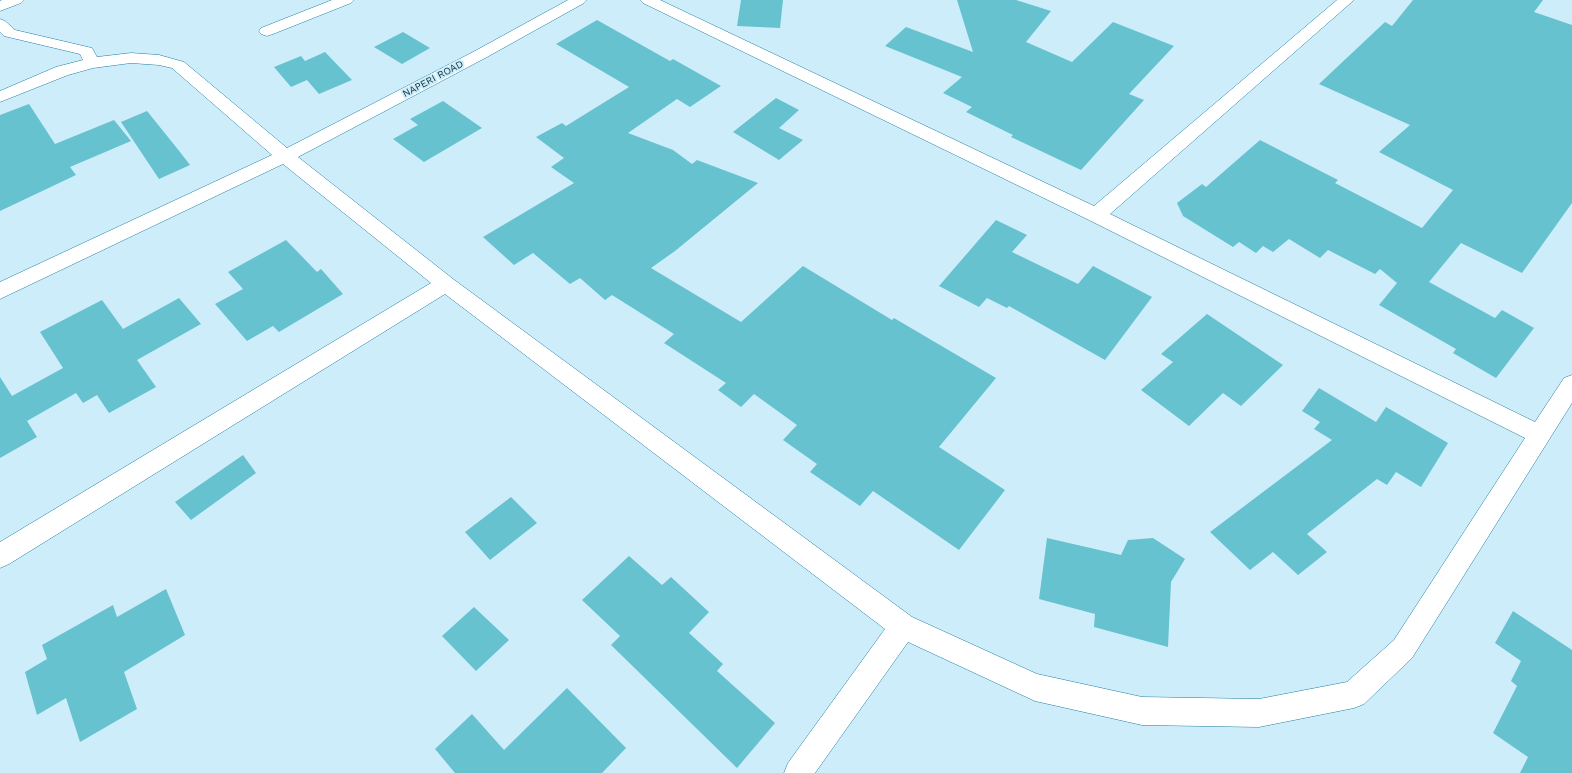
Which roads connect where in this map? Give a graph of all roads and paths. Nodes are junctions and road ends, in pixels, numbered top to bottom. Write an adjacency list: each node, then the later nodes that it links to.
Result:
1 (16, 0): 6 (street)
2 (346, 0): 8 (street)
3 (580, 0): 11 (street, NAPERI ROAD)
4 (648, 0): 12 (street)
5 (1346, 0): 12 (street)
6 (0, 6)
7 (0, 24): 9 (street)
8 (267, 31)
9 (92, 63): 10 (street); 11 (street)
10 (0, 97)
11 (285, 156): 13 (street); 14 (street, NAPERI ROAD)
12 (1096, 215): 16 (street)
13 (446, 284): 17 (street); 18 (street)
14 (0, 291)
15 (1572, 384): 16 (street)
16 (1540, 435): 18 (street)
17 (0, 556)
18 (903, 626): 19 (street)
19 (798, 773)

